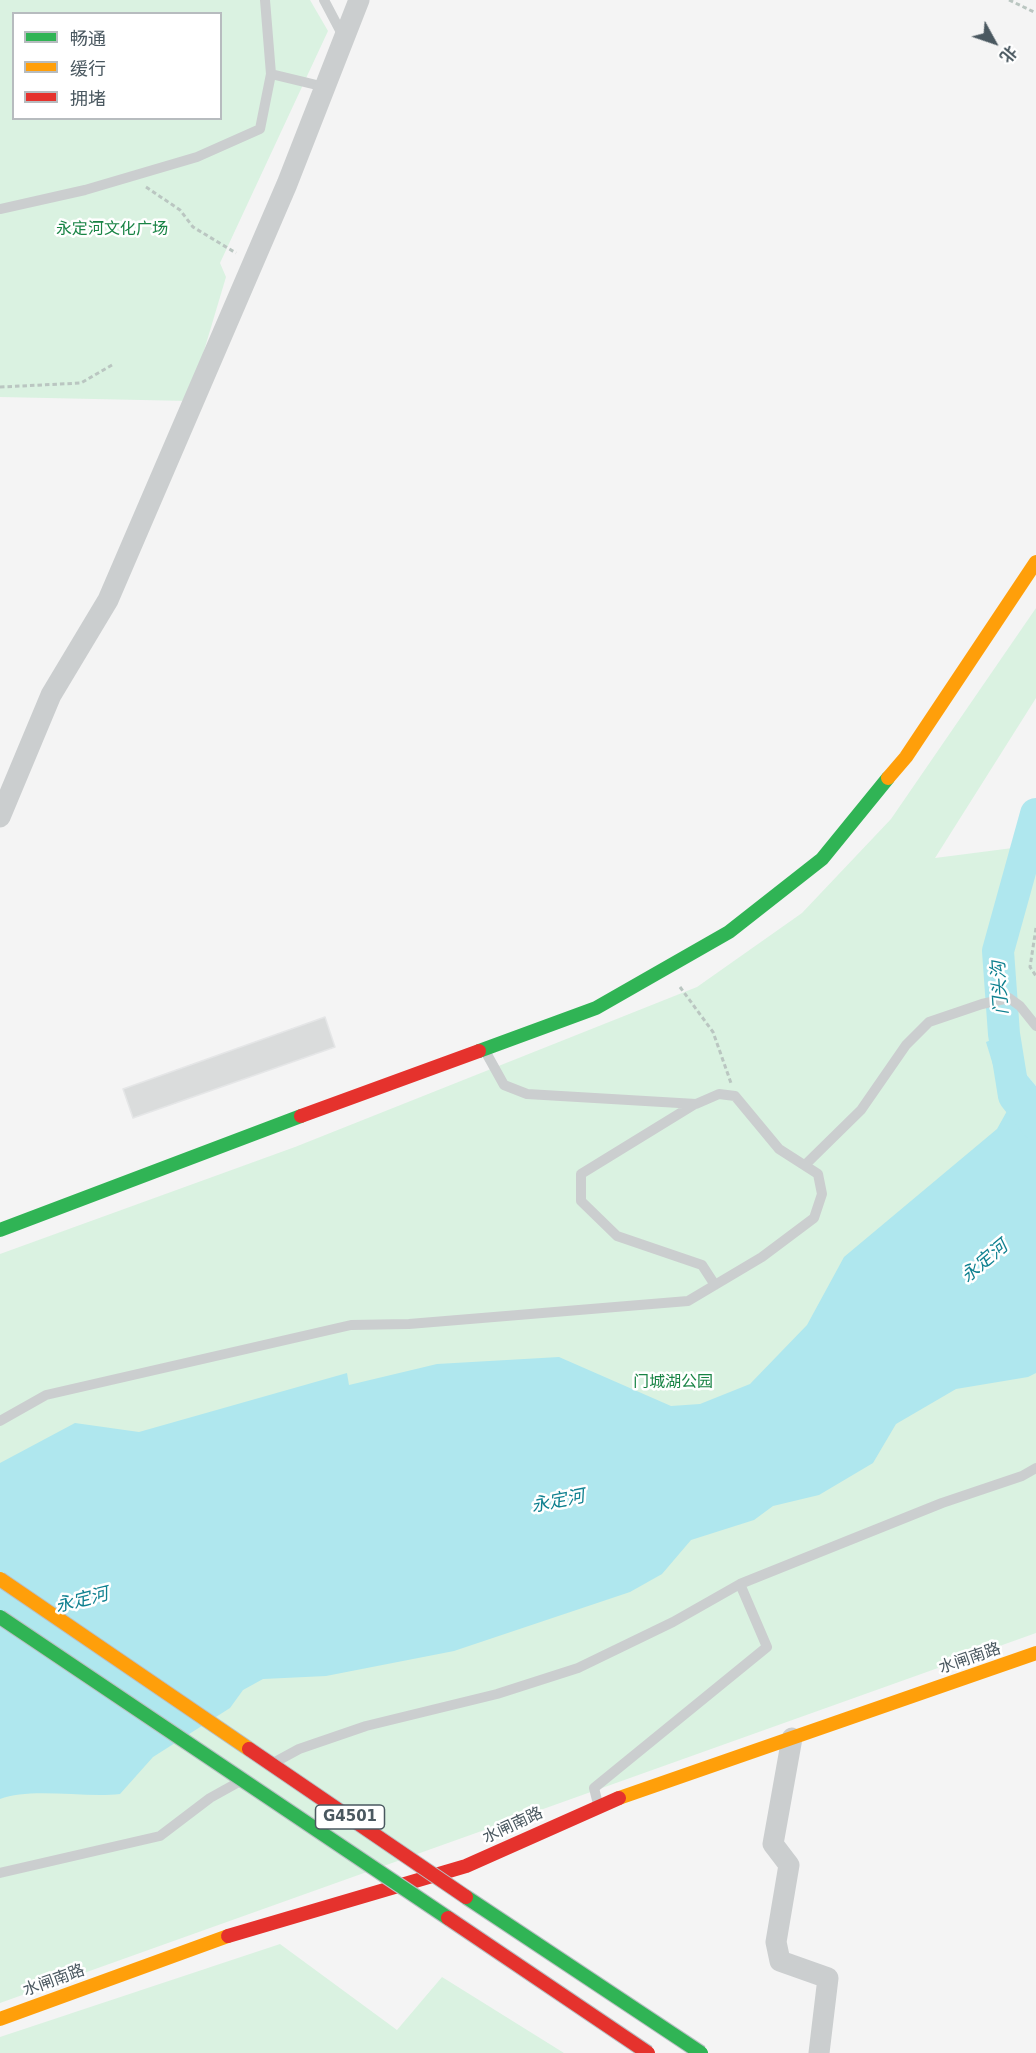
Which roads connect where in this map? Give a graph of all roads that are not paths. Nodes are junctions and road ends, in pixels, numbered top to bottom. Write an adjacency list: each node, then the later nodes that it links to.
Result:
1 (265, 0): 5 (lane)
2 (324, 0): 4 (lane)
3 (359, 0): 4 (street)
4 (344, 38): 6 (street)
5 (271, 74): 6 (lane); 7 (lane)
6 (324, 87): 9 (street)
7 (0, 209)
8 (1036, 562): 11 (main road)
9 (0, 817)
10 (1036, 1026): 13 (lane)
11 (483, 1049): 12 (lane); 14 (main road)
12 (696, 1104): 13 (lane); 15 (lane)
13 (806, 1164): 15 (lane)
14 (0, 1230)
15 (716, 1285): 16 (lane)
16 (0, 1421)
17 (1036, 1468): 19 (lane)
18 (0, 1578): 27 (main road, G4501, bridge)
19 (740, 1584): 23 (lane); 24 (lane)
20 (0, 1617): 26 (main road, G4501, bridge)
21 (1036, 1653): 22 (main road, 水闸南路)
22 (792, 1738): 23 (main road, 水闸南路); 28 (street)
23 (598, 1804): 25 (main road, 水闸南路)
24 (0, 1873)
25 (0, 2019)
26 (648, 2053)
27 (701, 2053)
28 (819, 2053)

